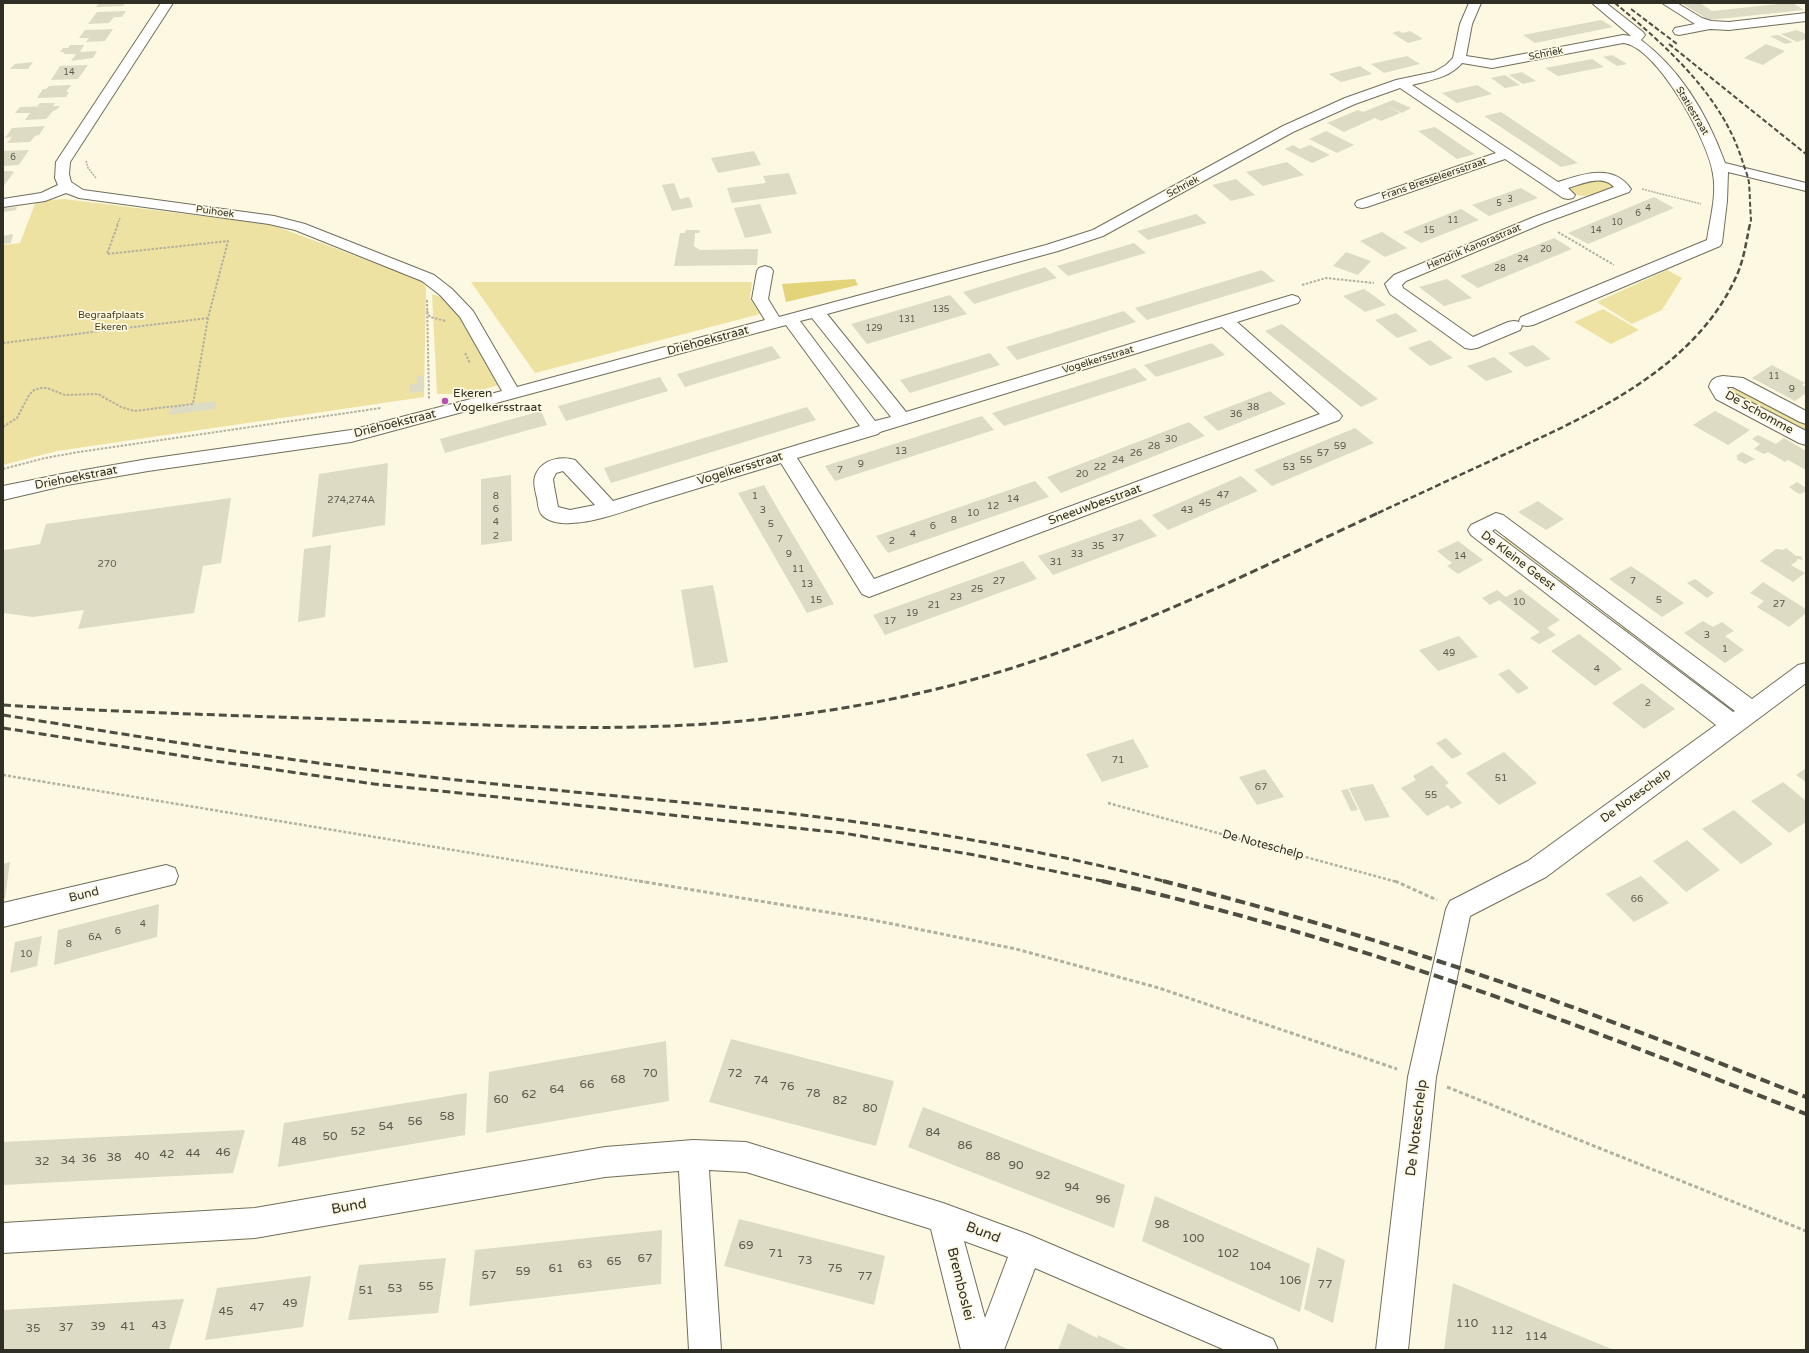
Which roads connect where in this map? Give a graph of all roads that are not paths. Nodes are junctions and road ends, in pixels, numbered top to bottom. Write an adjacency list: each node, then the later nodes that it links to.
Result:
1 (167, 3): 13 (street)
2 (1475, 3): 9 (street)
3 (1598, 3): 8 (street, Statiestraat)
4 (1668, 3): 6 (street)
5 (1806, 17): 6 (street)
6 (1710, 25): 7 (street)
7 (1679, 31)
8 (1634, 40): 9 (street, Schriek); 12 (street, Statiestraat)
9 (1459, 59): 10 (street, Schriek)
10 (1401, 83): 11 (street, Frans Bresseleersstraat); 20 (street, Schriek)
11 (1506, 154): 14 (street, Frans Bresseleersstraat); 17 (street, Frans Bresseleersstraat)
12 (1719, 166): 15 (street); 18 (street, Hendrik Kanorastraat)
13 (66, 187): 16 (street); 25 (street, Puihoek)
14 (1555, 187): 18 (street, Frans Bresseleersstraat); 18 (street, Hendrik Kanorastraat)
15 (1806, 188)
16 (3, 203)
17 (1362, 204)
18 (1581, 204)
19 (765, 271): 23 (street)
20 (896, 289): 22 (street, Driehoekstraat)
21 (1292, 300): 24 (street, Vogelkersstraat)
22 (816, 312): 23 (street, Driehoekstraat); 27 (street)
23 (782, 321): 25 (street, Driehoekstraat); 28 (street)
24 (1226, 321): 27 (street, Vogelkersstraat); 30 (street, Sneeuwbesstraat)
25 (512, 394): 31 (street, Driehoekstraat)
26 (1806, 418): 29 (street, De Schomme)
27 (903, 420): 28 (street, Vogelkersstraat)
28 (872, 430): 30 (street, Vogelkersstraat)
29 (1806, 439)
30 (786, 456): 32 (street, Vogelkersstraat)
31 (3, 493)
32 (609, 509)
33 (1806, 671): 34 (street, De Noteschelp)
34 (1752, 710): 35 (street, De Noteschelp); 35 (street, De Kleine Geest)
35 (1733, 725): 46 (street, De Noteschelp)
36 (166, 876): 37 (street, Bund)
37 (3, 915)
38 (693, 1155): 39 (street, Bund); 40 (street, Bund); 42 (street)
39 (944, 1218): 41 (street, Bund); 43 (street, Bremboslei)
40 (3, 1238)
41 (1027, 1249): 44 (street); 45 (street, Bund)
42 (704, 1350)
43 (977, 1350)
44 (988, 1350)
45 (1262, 1350)
46 (1392, 1350)

